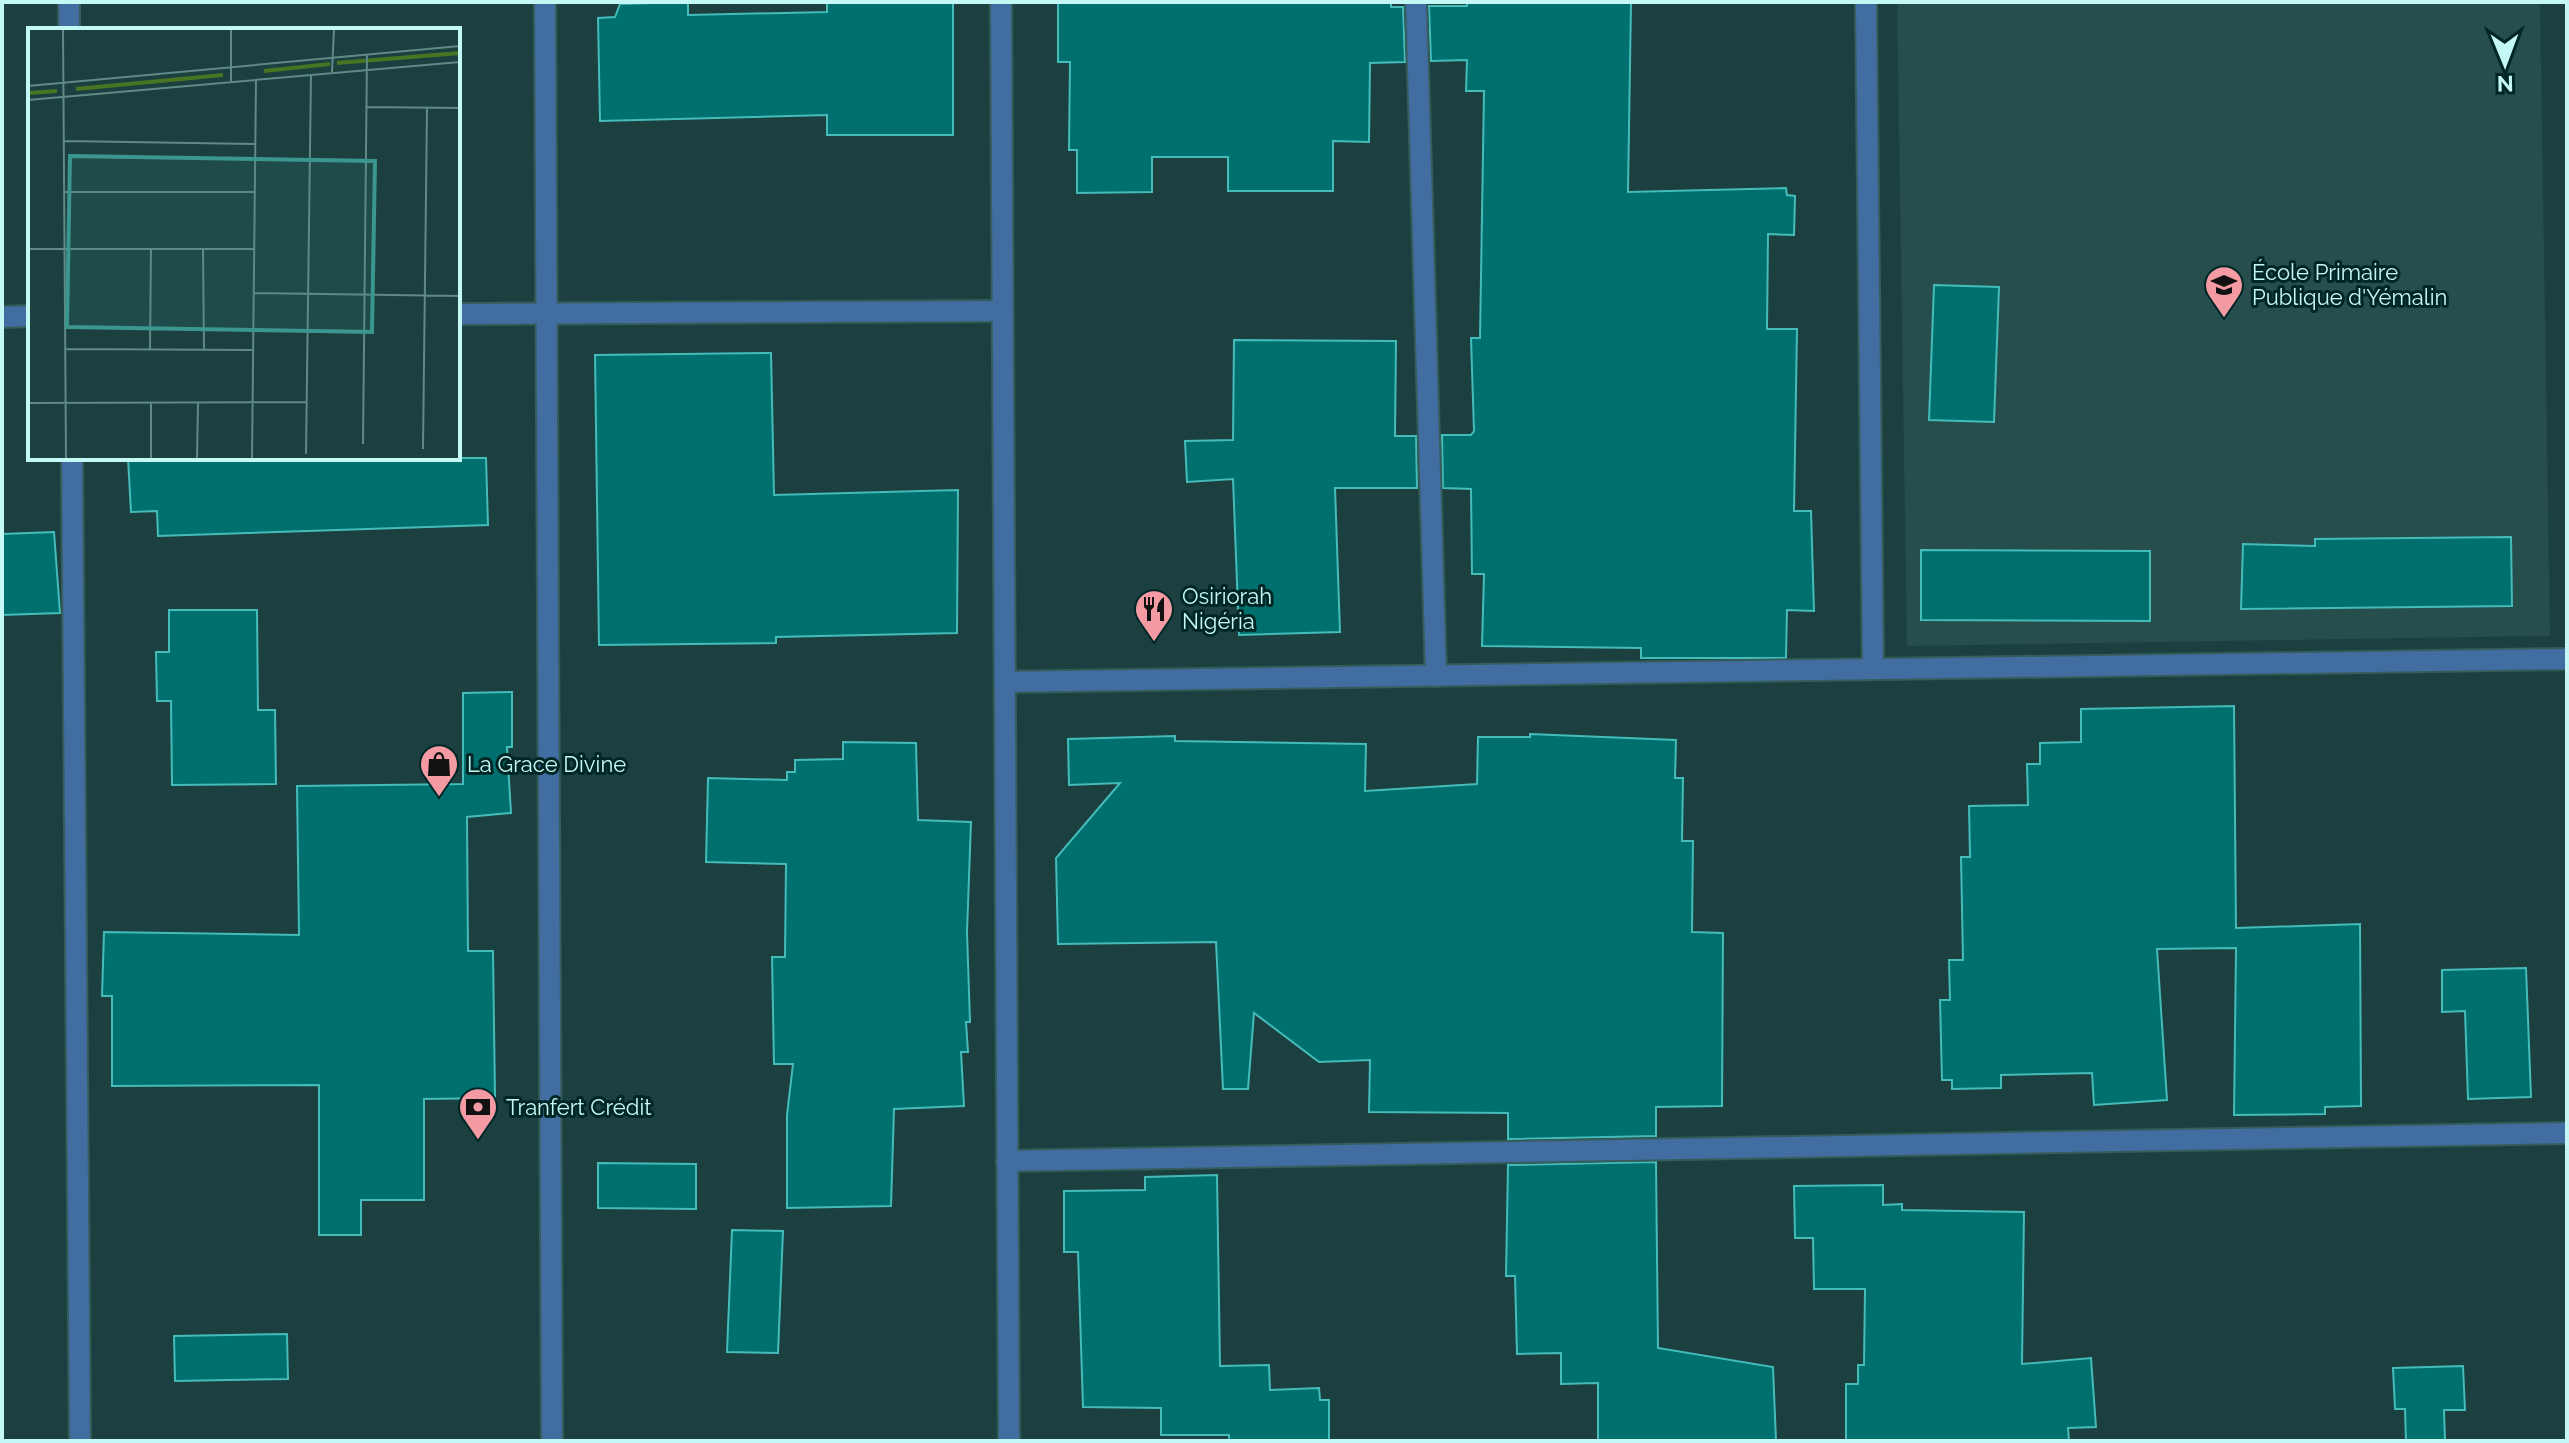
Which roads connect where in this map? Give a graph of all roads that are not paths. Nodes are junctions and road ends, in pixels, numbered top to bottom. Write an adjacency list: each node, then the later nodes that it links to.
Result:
1 (69, 2): 6 (street)
2 (545, 2): 9 (street)
3 (1001, 2): 7 (street)
4 (1416, 2): 15 (street)
5 (1866, 2): 14 (street)
6 (69, 28)
7 (1002, 311): 9 (street); 16 (street)
8 (460, 314): 9 (street)
9 (546, 314): 20 (street)
10 (28, 316): 11 (street)
11 (2, 317)
12 (72, 460): 19 (street)
13 (2567, 659): 14 (street)
14 (1873, 669): 15 (street)
15 (1436, 676): 16 (street)
16 (1005, 682): 18 (street)
17 (2567, 1133): 18 (street)
18 (1007, 1161): 21 (street)
19 (80, 1441)
20 (552, 1441)
21 (1009, 1441)

